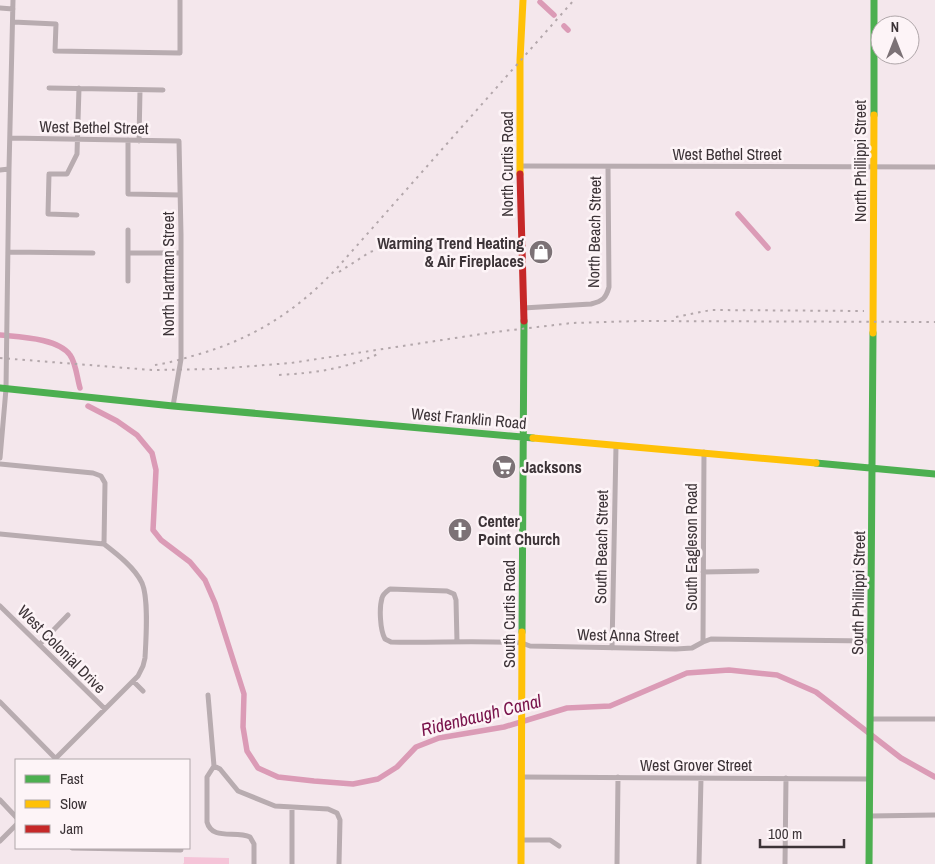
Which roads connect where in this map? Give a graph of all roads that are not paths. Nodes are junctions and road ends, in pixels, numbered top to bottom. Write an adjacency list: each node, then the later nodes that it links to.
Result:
1 (14, 0): 6 (street)
2 (180, 0): 7 (street)
3 (523, 0): 17 (main road, North Curtis Road)
4 (874, 0): 19 (main road, North Phillippi Street)
5 (0, 8): 6 (street)
6 (14, 9): 7 (street)
7 (13, 22): 12 (street)
8 (49, 88): 9 (street)
9 (78, 88): 10 (street); 13 (street)
10 (140, 90): 11 (street); 15 (street)
11 (164, 90)
12 (10, 138): 13 (street, West Bethel Street); 21 (street)
13 (78, 139): 14 (street, West Bethel Street); 24 (street)
14 (128, 140): 15 (street, West Bethel Street); 23 (street)
15 (139, 141): 16 (street, West Bethel Street)
16 (179, 141): 23 (street, North Hartman Street)
17 (520, 166): 18 (street, West Bethel Street); 33 (main road, North Curtis Road)
18 (608, 166): 19 (street, West Bethel Street); 33 (street, North Beach Street)
19 (874, 167): 20 (street, West Bethel Street); 34 (main road, North Phillippi Street)
20 (935, 167)
21 (9, 169): 22 (street); 26 (street)
22 (0, 170)
23 (180, 195): 29 (street, North Hartman Street)
24 (77, 214)
25 (128, 230): 28 (street)
26 (8, 252): 27 (street); 32 (street)
27 (93, 253)
28 (128, 253): 29 (street); 30 (street)
29 (181, 253): 37 (street, North Hartman Street)
30 (128, 281)
31 (0, 284): 32 (street)
32 (7, 284): 36 (street)
33 (523, 308): 35 (main road, North Curtis Road)
34 (874, 322): 43 (main road, South Phillippi Street)
35 (523, 328): 38 (main road, South Curtis Road)
36 (3, 389): 37 (main road, West Franklin Road); 41 (street)
37 (173, 406): 38 (main road, West Franklin Road)
38 (523, 437): 39 (main road, West Franklin Road); 54 (main road, South Curtis Road)
39 (616, 446): 40 (main road, West Franklin Road); 56 (street, South Beach Street)
40 (704, 452): 43 (main road, West Franklin Road); 48 (street, South Eagleson Road)
41 (0, 458)
42 (0, 464): 46 (street)
43 (874, 469): 44 (main road, West Franklin Road); 51 (main road, South Phillippi Street)
44 (935, 474)
45 (0, 534): 46 (street)
46 (104, 544): 57 (street)
47 (757, 571): 48 (street)
48 (703, 572): 53 (street, South Eagleson Road)
49 (0, 606): 55 (street, West Colonial Drive)
50 (68, 615): 55 (street)
51 (871, 641): 53 (street, West Anna Street); 63 (main road, South Phillippi Street)
52 (457, 642): 52 (street, West Anna Street); 54 (street, West Anna Street)
53 (703, 642): 56 (street, West Anna Street)
54 (522, 643): 56 (street, West Anna Street); 66 (main road, South Curtis Road)
55 (40, 644): 61 (street, West Colonial Drive)
56 (612, 648)
57 (133, 681): 58 (street); 61 (street)
58 (143, 691)
59 (208, 695): 65 (street)
60 (0, 702): 64 (street)
61 (105, 710): 64 (street)
62 (935, 719): 63 (street)
63 (871, 723): 70 (main road, South Phillippi Street)
64 (57, 759)
65 (214, 766): 72 (street); 82 (street)
66 (522, 777): 67 (street, West Grover Street); 77 (main road, South Curtis Road)
67 (618, 777): 68 (street, West Grover Street); 86 (street)
68 (700, 778): 69 (street, West Grover Street); 87 (street)
69 (786, 778): 70 (street, West Grover Street); 88 (street)
70 (870, 779): 75 (main road, South Phillippi Street)
71 (0, 800): 74 (street)
72 (292, 808): 83 (street); 84 (street)
73 (935, 815): 75 (street)
74 (15, 816)
75 (870, 816): 89 (main road, South Phillippi Street)
76 (15, 826): 78 (street)
77 (522, 840): 79 (street); 85 (main road, South Curtis Road)
78 (0, 842)
79 (559, 846)
80 (134, 849): 81 (street)
81 (181, 850)
82 (254, 864)
83 (292, 864)
84 (339, 864)
85 (522, 864)
86 (617, 864)
87 (699, 864)
88 (785, 864)
89 (869, 864)

